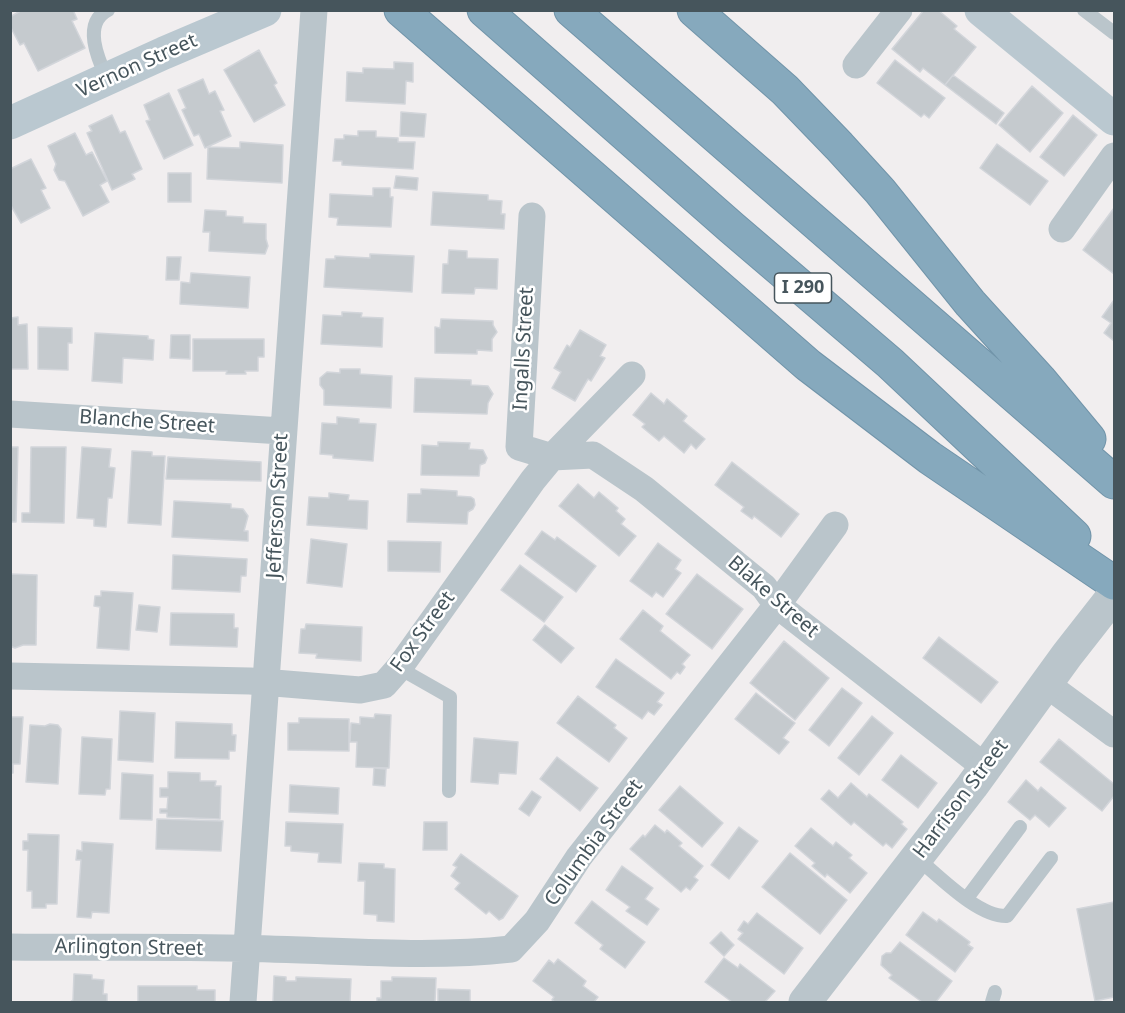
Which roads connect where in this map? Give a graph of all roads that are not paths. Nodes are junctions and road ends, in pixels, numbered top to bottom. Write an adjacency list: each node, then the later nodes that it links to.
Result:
1 (108, 10): 13 (lane)
2 (265, 10): 13 (main road, Vernon Street)
3 (314, 10): 21 (street, Jefferson Street)
4 (401, 10): 27 (highway)
5 (484, 10): 26 (highway, I 290)
6 (571, 10): 24 (highway, I 290)
7 (694, 10): 23 (highway)
8 (899, 10): 12 (street)
9 (981, 10): 14 (main road)
10 (1084, 10): 11 (lane)
11 (1114, 33)
12 (856, 65)
13 (107, 79): 15 (main road, Vernon Street)
14 (1114, 119)
15 (11, 121)
16 (1114, 156): 18 (street)
17 (532, 216): 22 (street, Ingalls Street)
18 (1062, 229)
19 (632, 375): 22 (street, Fox Street)
20 (10, 414): 21 (street, Blanche Street)
21 (282, 431): 32 (street, Jefferson Street)
22 (552, 457): 29 (street, Blake Street); 30 (street, Fox Street)
23 (1114, 471)
24 (1114, 482)
25 (835, 525): 29 (street, Columbia Street)
26 (1114, 575)
27 (1114, 583)
28 (1107, 604): 33 (street, Harrison Street)
29 (777, 605): 35 (street, Blake Street); 42 (street, Columbia Street)
30 (399, 668): 32 (street, Fox Street); 36 (lane)
31 (10, 676): 32 (street, Fox Street)
32 (267, 682): 42 (street, Jefferson Street)
33 (1046, 684): 34 (street); 35 (street, Harrison Street)
34 (1114, 734)
35 (985, 767): 38 (street, Harrison Street)
36 (449, 791)
37 (1020, 827): 40 (lane)
38 (917, 858): 40 (lane); 44 (street, Harrison Street)
39 (1051, 858): 40 (lane)
40 (967, 898)
41 (10, 947): 42 (street, Arlington Street)
42 (247, 950): 43 (street, Jefferson Street)
43 (243, 1002)
44 (805, 1002)

